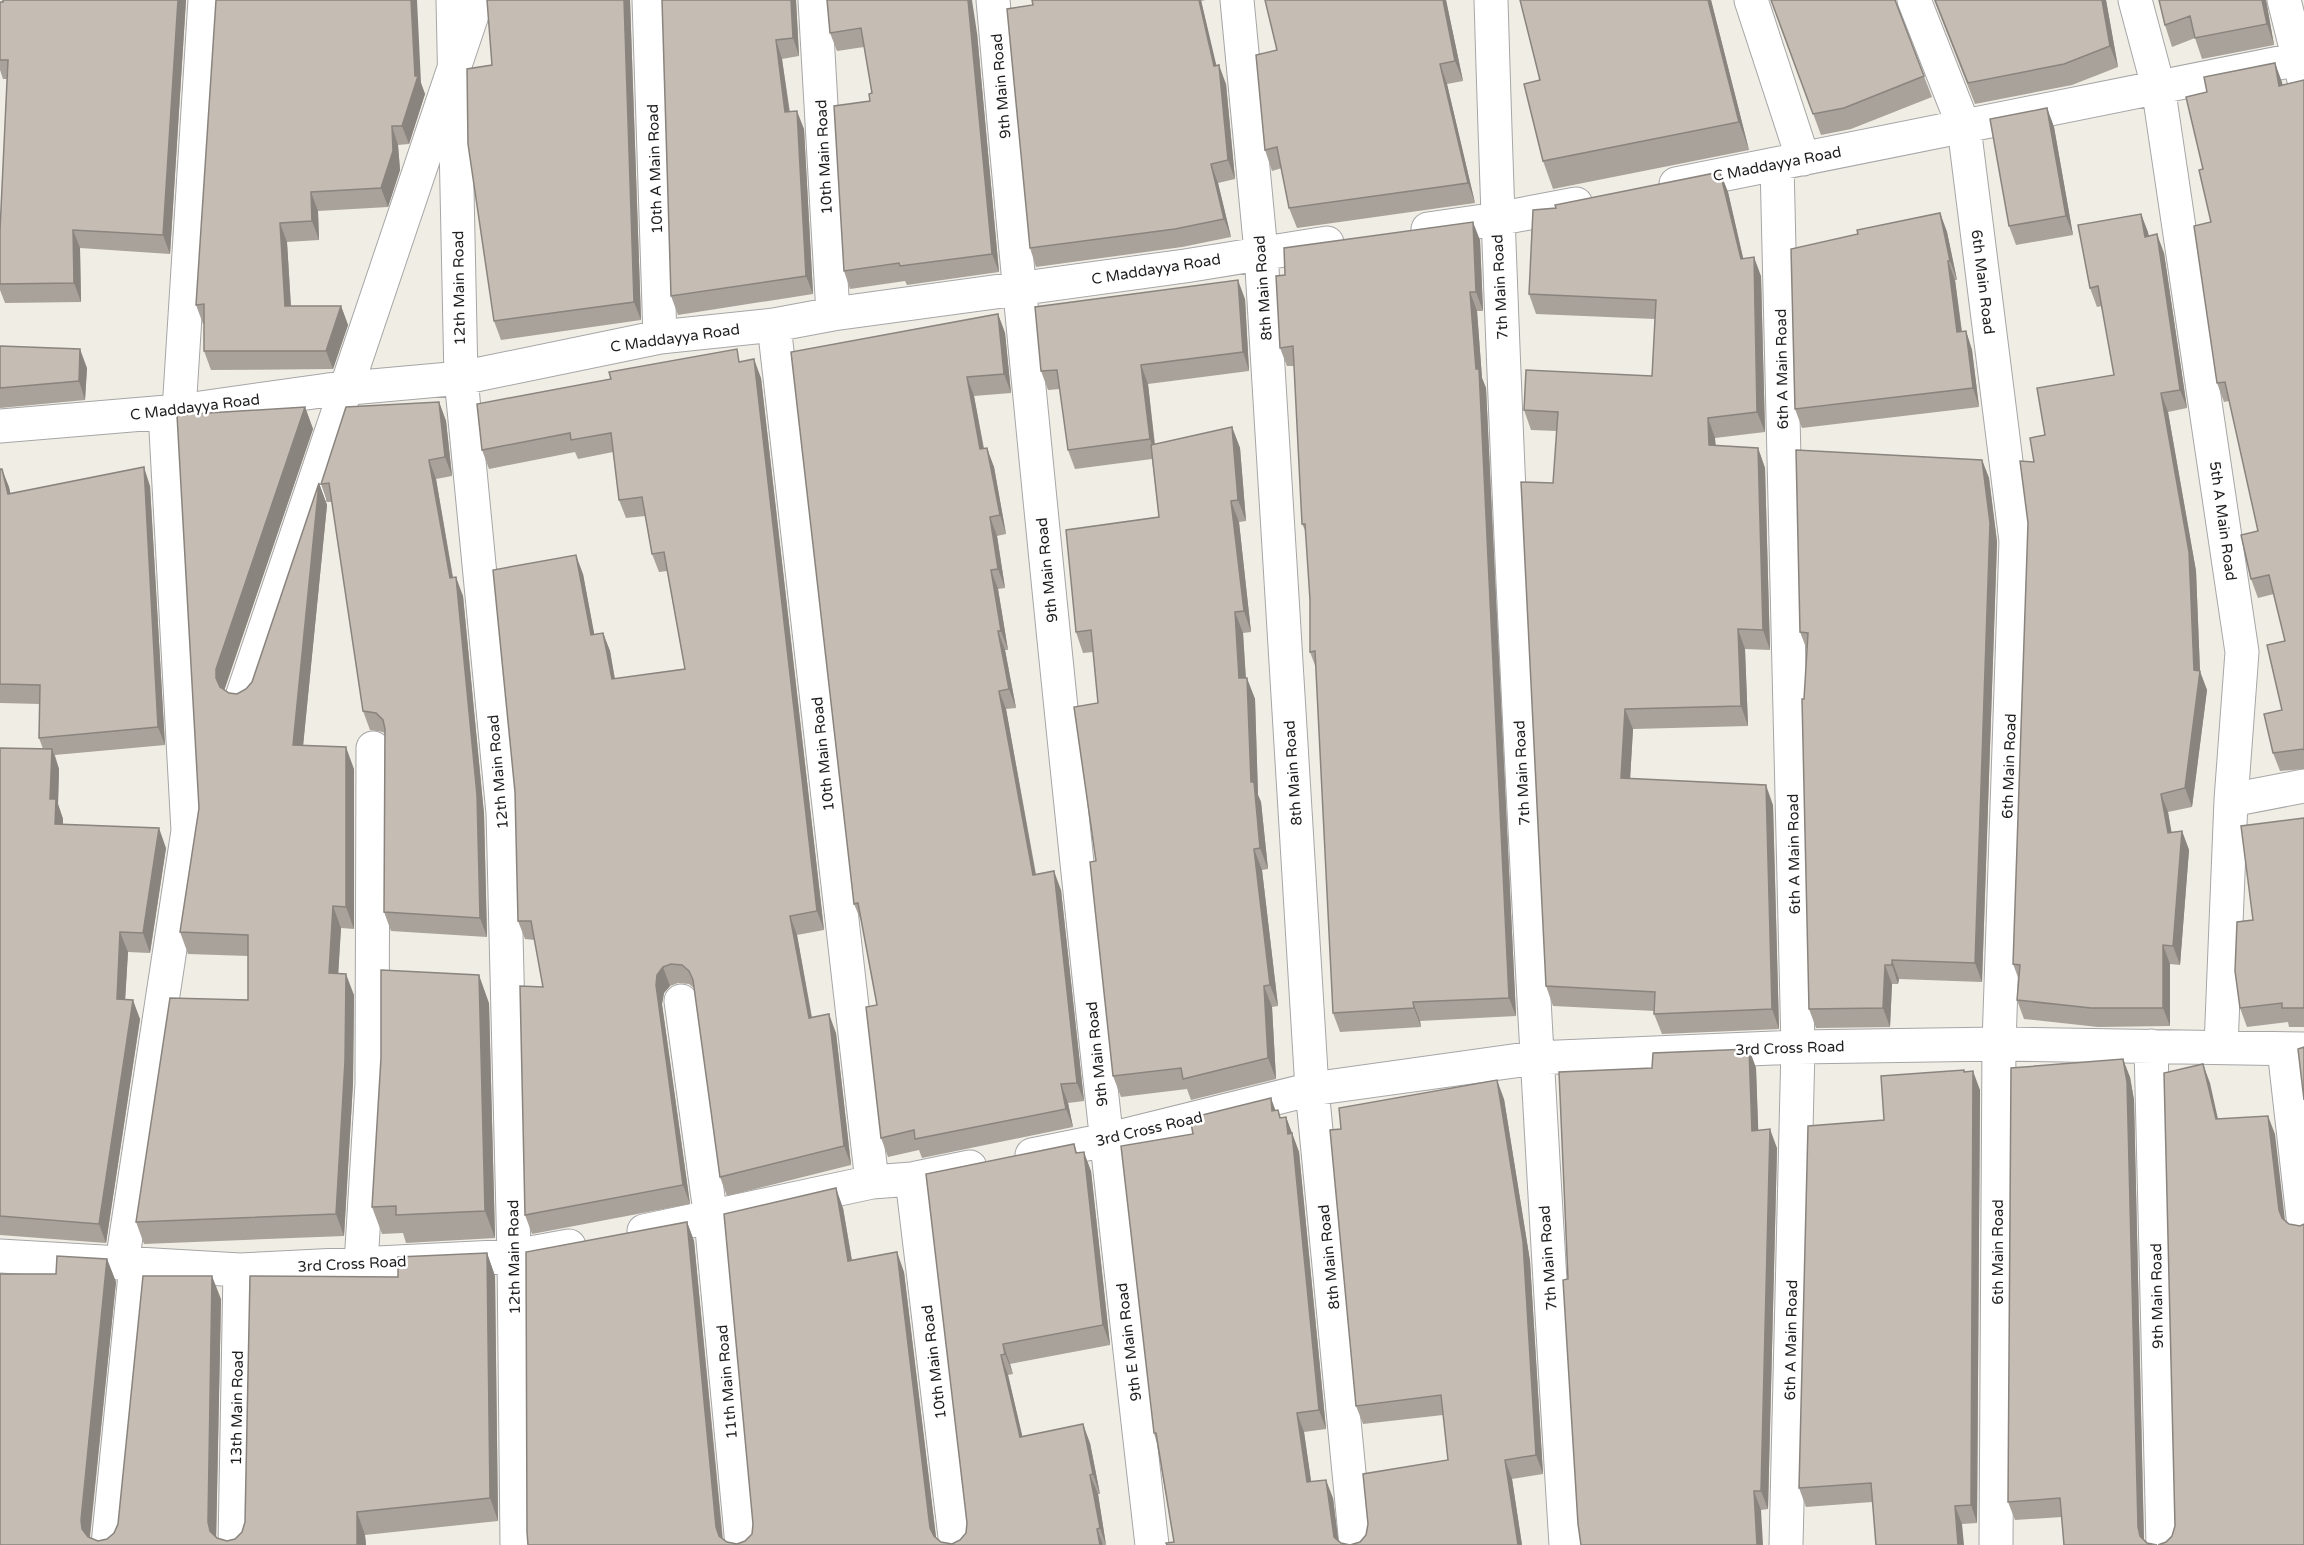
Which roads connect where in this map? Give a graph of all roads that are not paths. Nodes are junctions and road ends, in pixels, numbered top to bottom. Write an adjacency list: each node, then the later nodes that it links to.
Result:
1 (205, 0): 30 (street)
2 (453, 0): 14 (street, 12th Main Road)
3 (477, 0): 14 (street)
4 (649, 0): 27 (street, 10th A Main Road)
5 (815, 0): 25 (street, 10th Main Road)
6 (993, 0): 24 (street, 9th Main Road)
7 (1237, 0): 23 (street, 8th Main Road)
8 (1491, 0): 20 (street, 7th Main Road)
9 (1751, 0): 17 (street, 6th A Main Road)
10 (1914, 0): 16 (street, 6th Main Road)
11 (2135, 0): 15 (street, 5th A Main Road)
12 (2284, 0): 13 (street)
13 (2303, 67): 15 (street, C Maddayya Road)
14 (454, 69): 28 (street, 12th Main Road); 29 (street)
15 (2158, 86): 16 (street, C Maddayya Road); 35 (street, 5th A Main Road)
16 (1964, 127): 17 (street, C Maddayya Road); 37 (street, 6th Main Road)
17 (1790, 161): 18 (street, C Maddayya Road); 39 (street, 6th A Main Road)
18 (1649, 189)
19 (1602, 198): 20 (street)
20 (1497, 219): 21 (street); 42 (street, 7th Main Road)
21 (1403, 232)
22 (1355, 239): 23 (street, C Maddayya Road)
23 (1261, 252): 24 (street, C Maddayya Road); 43 (street, 8th Main Road)
24 (1019, 288): 25 (street, C Maddayya Road); 44 (street, 9th Main Road)
25 (833, 314): 26 (street, C Maddayya Road)
26 (774, 325): 27 (street, C Maddayya Road); 46 (street, 10th Main Road)
27 (660, 338): 28 (street, C Maddayya Road)
28 (462, 378): 29 (street, C Maddayya Road); 50 (street, 12th Main Road)
29 (348, 388): 30 (street, C Maddayya Road); 32 (street)
30 (172, 411): 31 (street, C Maddayya Road); 51 (street)
31 (0, 426)
32 (242, 697)
33 (373, 748): 52 (street)
34 (2304, 786): 35 (street)
35 (2231, 800): 40 (street, 5th A Main Road)
36 (681, 1001): 47 (street, 11th Main Road)
37 (1999, 1044): 38 (street, 3rd Cross Road); 39 (street, 3rd Cross Road); 63 (street, 6th Main Road)
38 (2151, 1046): 40 (street, 3rd Cross Road); 64 (street, 9th Main Road)
39 (1798, 1047): 42 (street, 3rd Cross Road); 62 (street, 6th A Main Road)
40 (2221, 1047): 41 (street, 3rd Cross Road)
41 (2294, 1049): 48 (street)
42 (1535, 1058): 43 (street, 3rd Cross Road); 61 (street, 7th Main Road)
43 (1312, 1089): 44 (street, 3rd Cross Road); 60 (street, 8th Main Road)
44 (1106, 1140): 45 (street, 3rd Cross Road); 59 (street, 9th E Main Road)
45 (912, 1179): 46 (street, 3rd Cross Road); 58 (street, 10th Main Road)
46 (872, 1182): 47 (street, 3rd Cross Road)
47 (711, 1219): 50 (street, 3rd Cross Road); 57 (street, 11th Main Road)
48 (2304, 1226)
49 (0, 1256): 51 (street, 3rd Cross Road)
50 (514, 1256): 52 (street, 3rd Cross Road); 56 (street, 12th Main Road)
51 (129, 1264): 53 (street, 3rd Cross Road); 54 (street)
52 (360, 1264): 53 (street, 3rd Cross Road)
53 (240, 1270): 55 (street, 13th Main Road)
54 (108, 1545)
55 (235, 1545)
56 (518, 1545)
57 (742, 1545)
58 (956, 1545)
59 (1152, 1545)
60 (1356, 1545)
61 (1566, 1545)
62 (1786, 1545)
63 (1995, 1545)
64 (2163, 1545)

